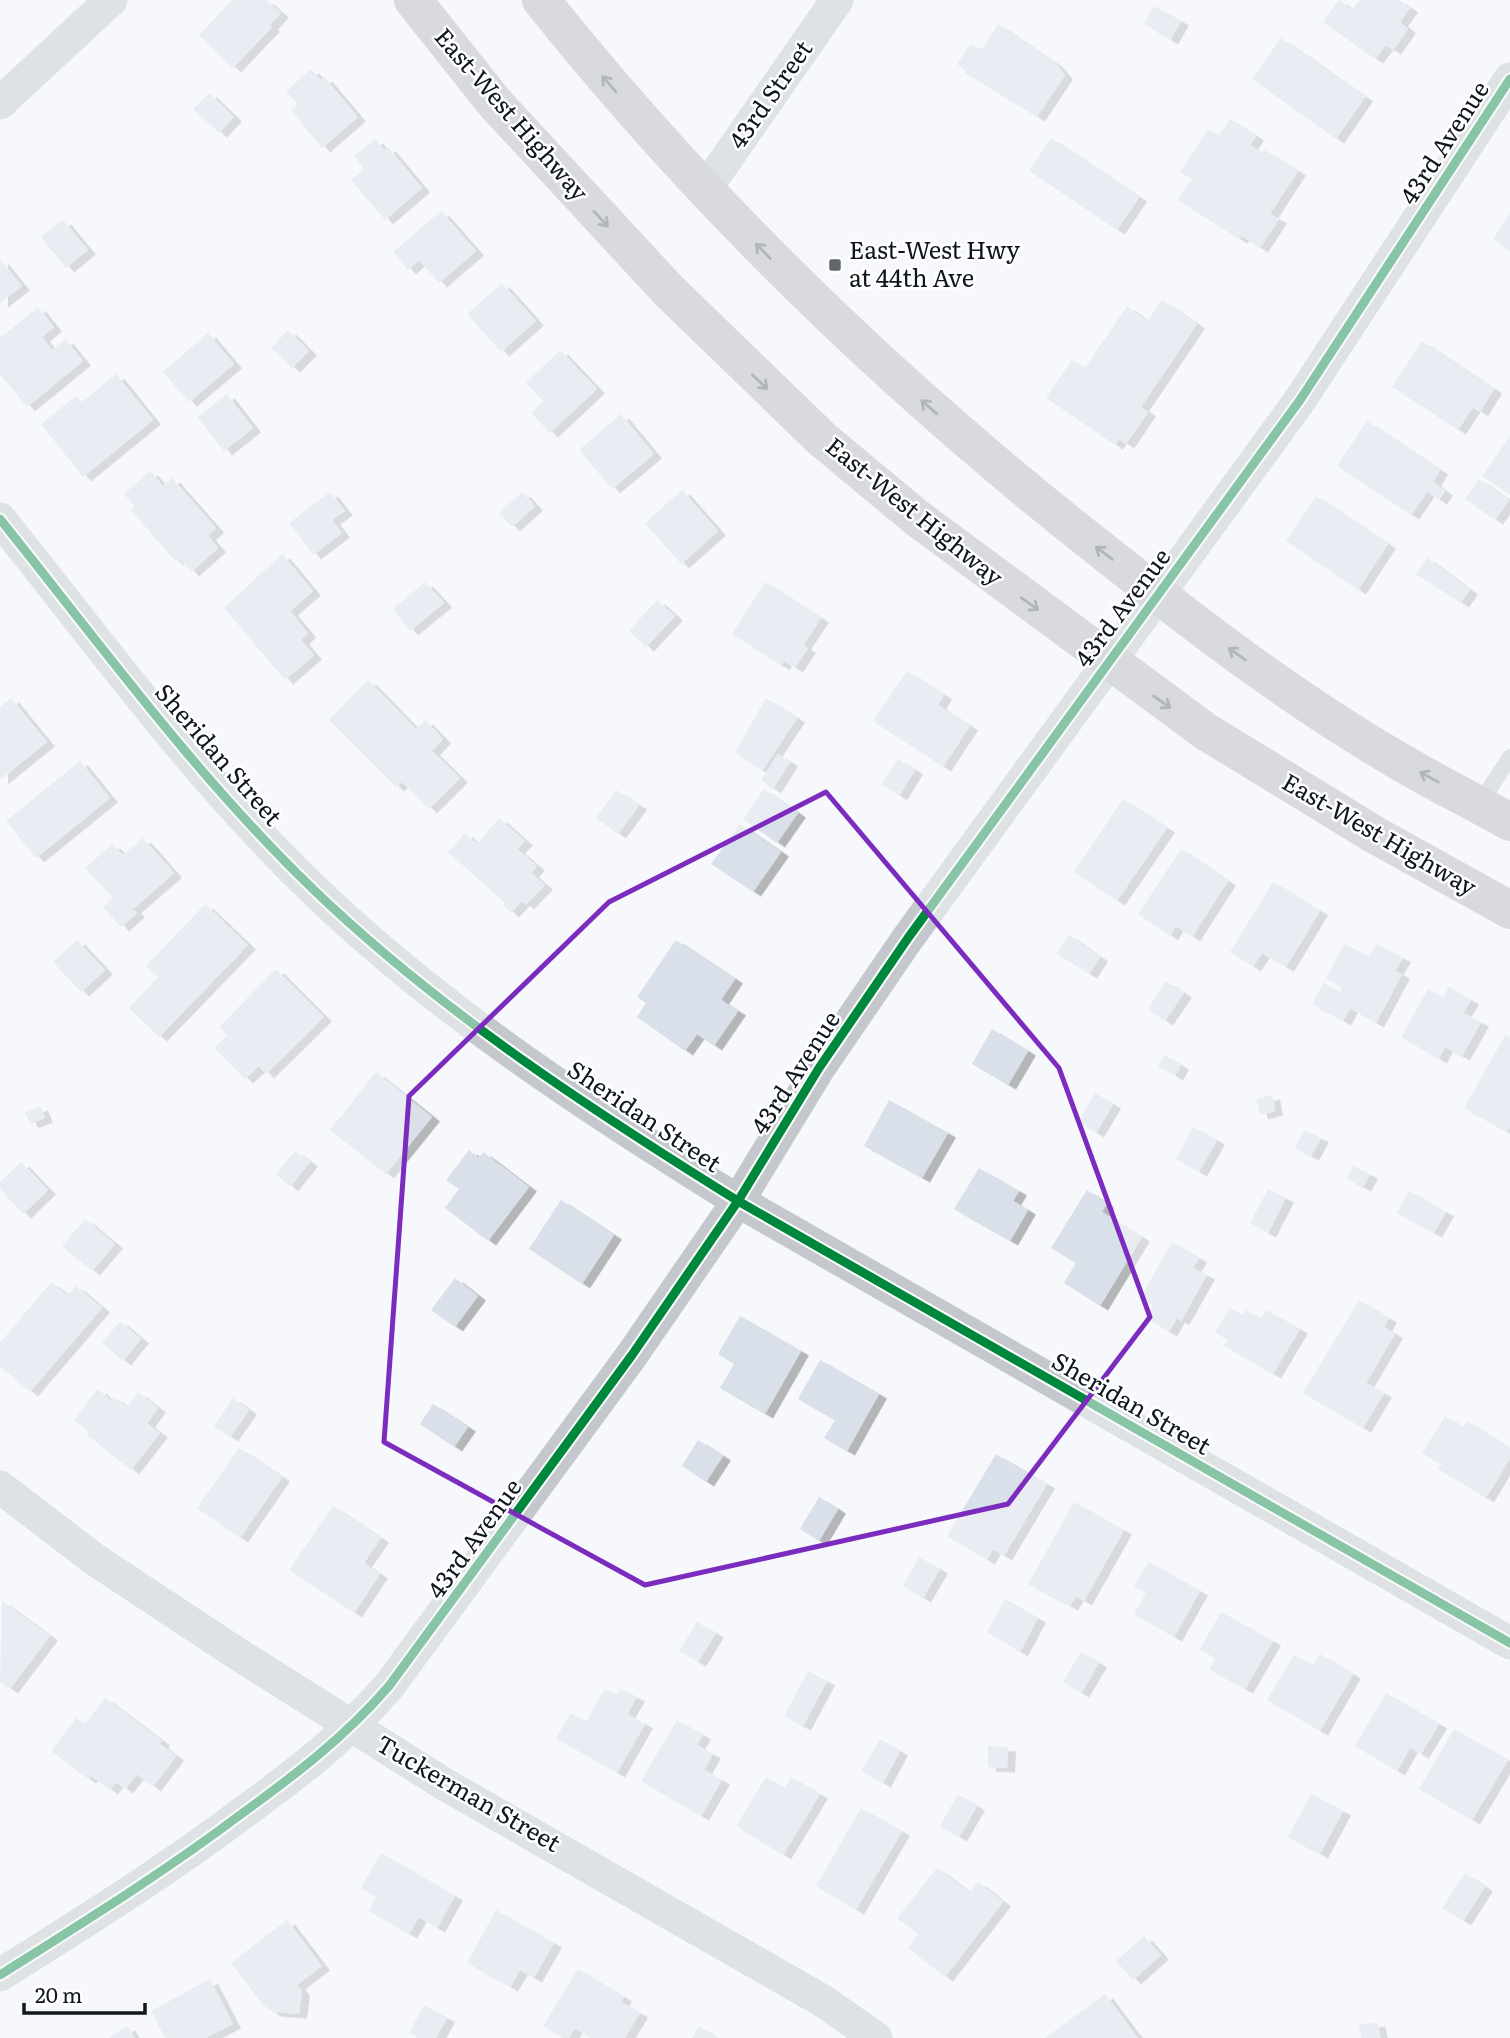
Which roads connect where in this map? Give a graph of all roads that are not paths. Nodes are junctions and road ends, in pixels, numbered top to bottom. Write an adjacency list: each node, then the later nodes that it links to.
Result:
1 (111, 0): 6 (street)
2 (413, 0): 10 (main road, East-West Highway, one-way to 10)
3 (541, 0): 7 (main road, one-way to 3)
4 (837, 0): 7 (street, 43rd Street)
5 (1510, 79): 9 (street, 43rd Avenue)
6 (0, 103)
7 (704, 191): 9 (main road, one-way to 7)
8 (0, 519): 14 (street, Sheridan Street)
9 (1157, 595): 10 (street, 43rd Avenue); 12 (main road, one-way to 9)
10 (1107, 661): 13 (main road, East-West Highway, one-way to 13); 14 (street, 43rd Avenue)
11 (1510, 757): 12 (lane)
12 (1495, 813)
13 (1510, 910)
14 (738, 1201): 16 (street, Sheridan Street); 17 (street, 43rd Avenue)
15 (0, 1487): 17 (street, Tuckerman Street)
16 (1510, 1643)
17 (354, 1727): 18 (street, 43rd Avenue); 19 (street, Tuckerman Street)
18 (0, 1975)
19 (876, 2038)

